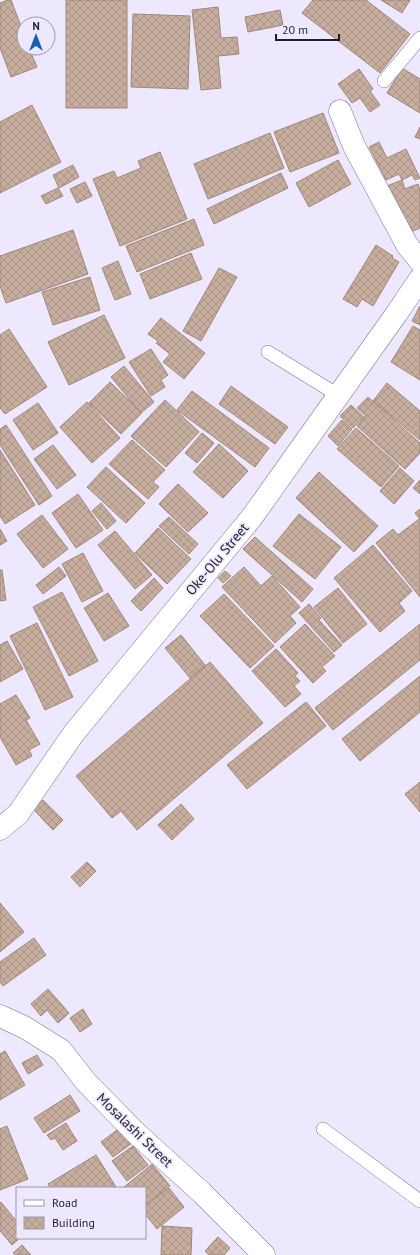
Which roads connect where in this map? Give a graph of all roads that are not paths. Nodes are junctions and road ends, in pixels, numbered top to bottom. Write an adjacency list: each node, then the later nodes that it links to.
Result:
1 (420, 38): 2 (lane)
2 (384, 81)
3 (340, 111): 4 (street)
4 (420, 261)
5 (420, 279): 7 (street, Oke-Olu Street)
6 (268, 352): 7 (lane)
7 (338, 395): 8 (street, Oke-Olu Street)
8 (0, 829)
9 (0, 1016): 12 (street, Mosalashi Street)
10 (324, 1129): 11 (lane)
11 (420, 1201)
12 (264, 1255)

